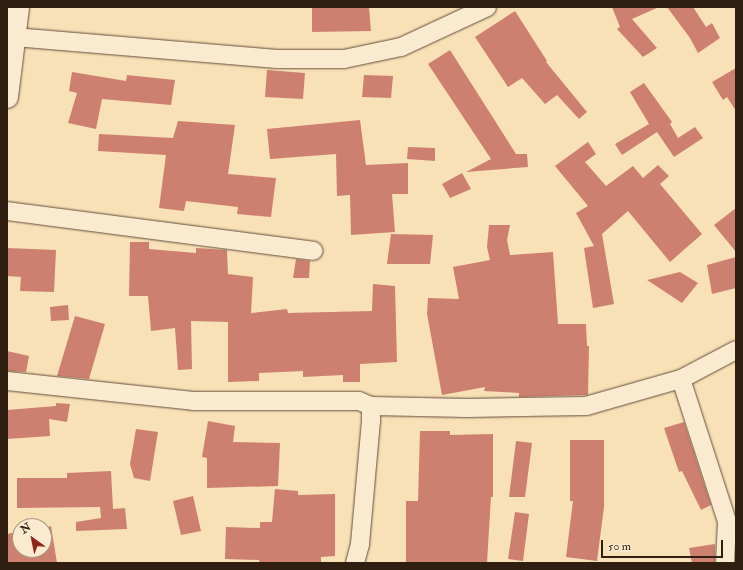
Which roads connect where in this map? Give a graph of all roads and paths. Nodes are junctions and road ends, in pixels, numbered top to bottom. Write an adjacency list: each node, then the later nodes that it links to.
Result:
1 (18, 7): 3 (street)
2 (487, 7): 3 (street)
3 (14, 37): 4 (street)
4 (7, 97)
5 (7, 211): 6 (street)
6 (313, 251)
7 (736, 350): 8 (street)
8 (681, 378): 10 (street); 12 (street)
9 (7, 381): 10 (street)
10 (370, 406): 11 (street)
11 (355, 563)
12 (725, 563)

